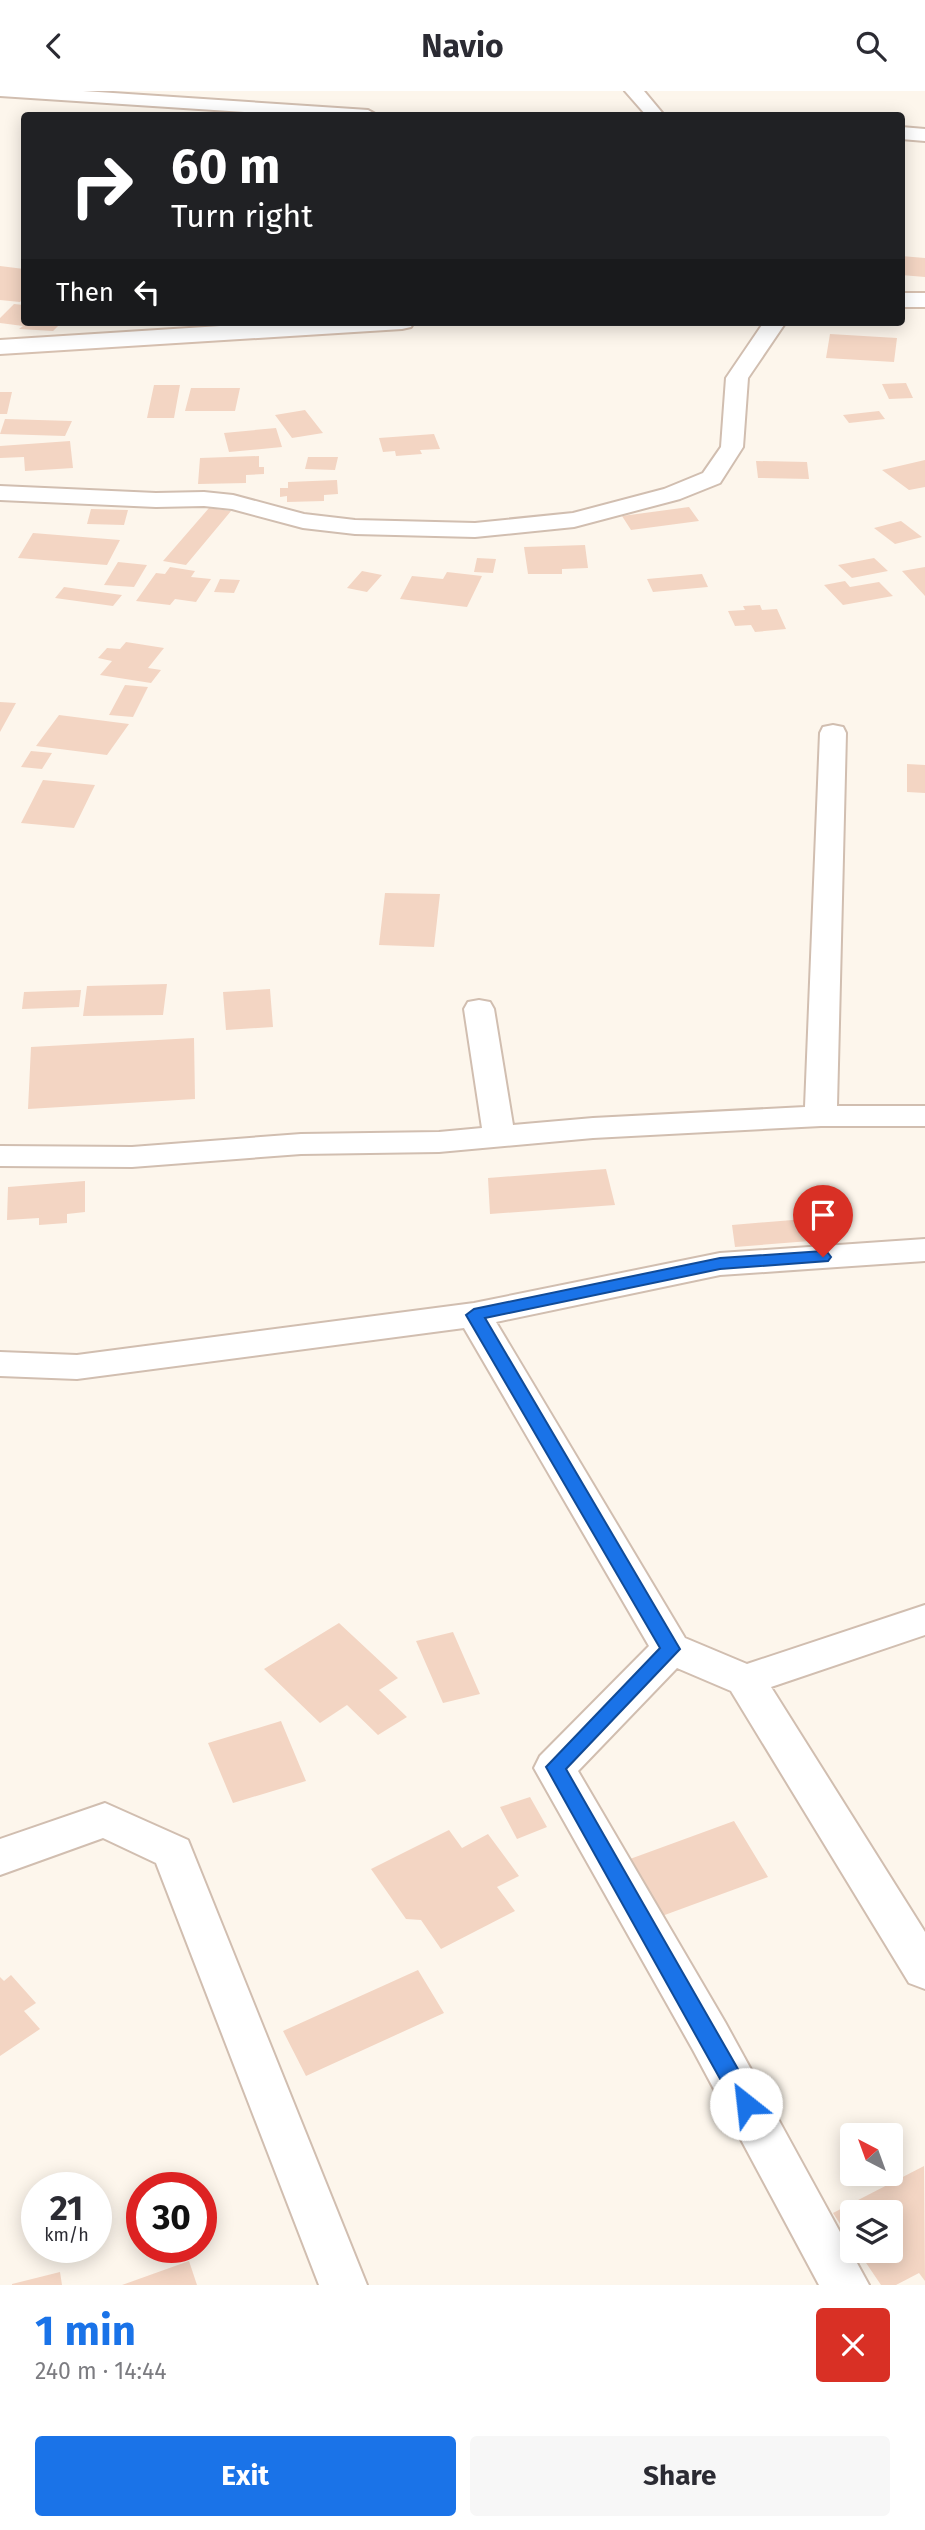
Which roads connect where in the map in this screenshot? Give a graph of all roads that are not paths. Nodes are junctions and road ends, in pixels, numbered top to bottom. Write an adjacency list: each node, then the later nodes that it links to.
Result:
1 (634, 91): 4 (street)
2 (0, 92): 3 (street)
3 (320, 112)
4 (652, 112)
5 (905, 134): 6 (street)
6 (925, 135)
7 (905, 300): 8 (street)
8 (925, 300)
9 (338, 326): 11 (street)
10 (772, 326): 12 (street)
11 (0, 347)
12 (0, 493)
13 (833, 733): 15 (street)
14 (480, 1009): 17 (street)
15 (821, 1116): 16 (street); 17 (street)
16 (925, 1116)
17 (499, 1136): 18 (street)
18 (0, 1156)
19 (925, 1250): 20 (street)
20 (474, 1315): 21 (street); 23 (street)
21 (0, 1364)
22 (925, 1620): 24 (street)
23 (671, 1649): 24 (street); 28 (street)
24 (745, 1679): 26 (street)
25 (0, 1857): 27 (street)
26 (925, 1970)
27 (343, 2285)
28 (845, 2285)

